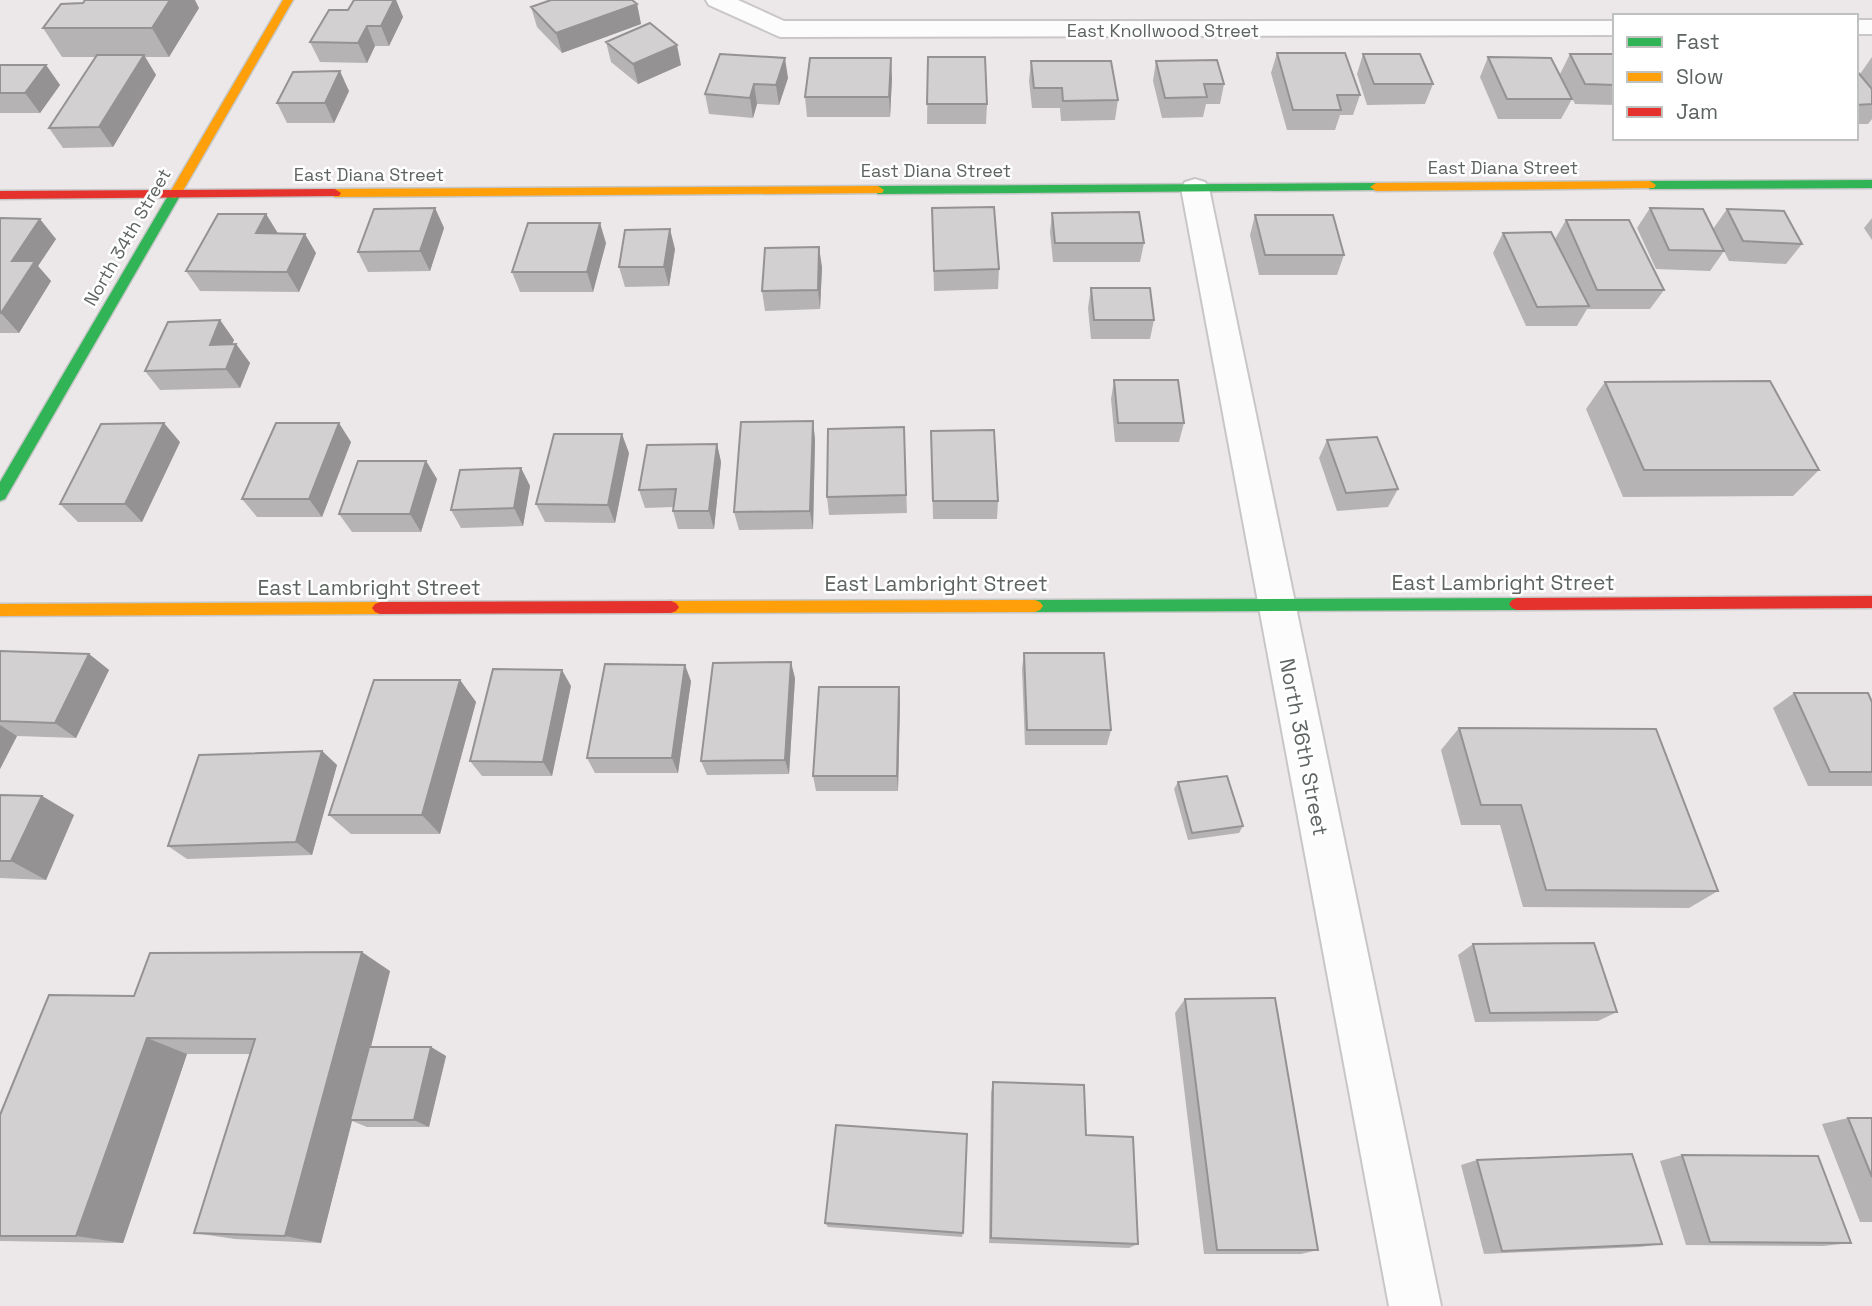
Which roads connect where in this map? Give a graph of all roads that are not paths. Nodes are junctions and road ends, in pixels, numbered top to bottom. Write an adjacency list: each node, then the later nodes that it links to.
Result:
1 (288, 0): 8 (street, North 34th Street)
2 (719, 0): 5 (street, East Knollwood Street)
3 (1060, 0): 5 (street)
4 (1613, 28): 5 (street, East Knollwood Street)
5 (1082, 30)
6 (1872, 184): 7 (street, East Diana Street)
7 (1195, 188): 8 (street, East Diana Street); 12 (street, North 36th Street)
8 (174, 194): 9 (street, East Diana Street); 10 (street, North 34th Street)
9 (0, 195)
10 (0, 495)
11 (1872, 602): 12 (street, East Lambright Street)
12 (1276, 603): 13 (street, East Lambright Street); 14 (street, North 36th Street)
13 (0, 610)
14 (1415, 1306)

